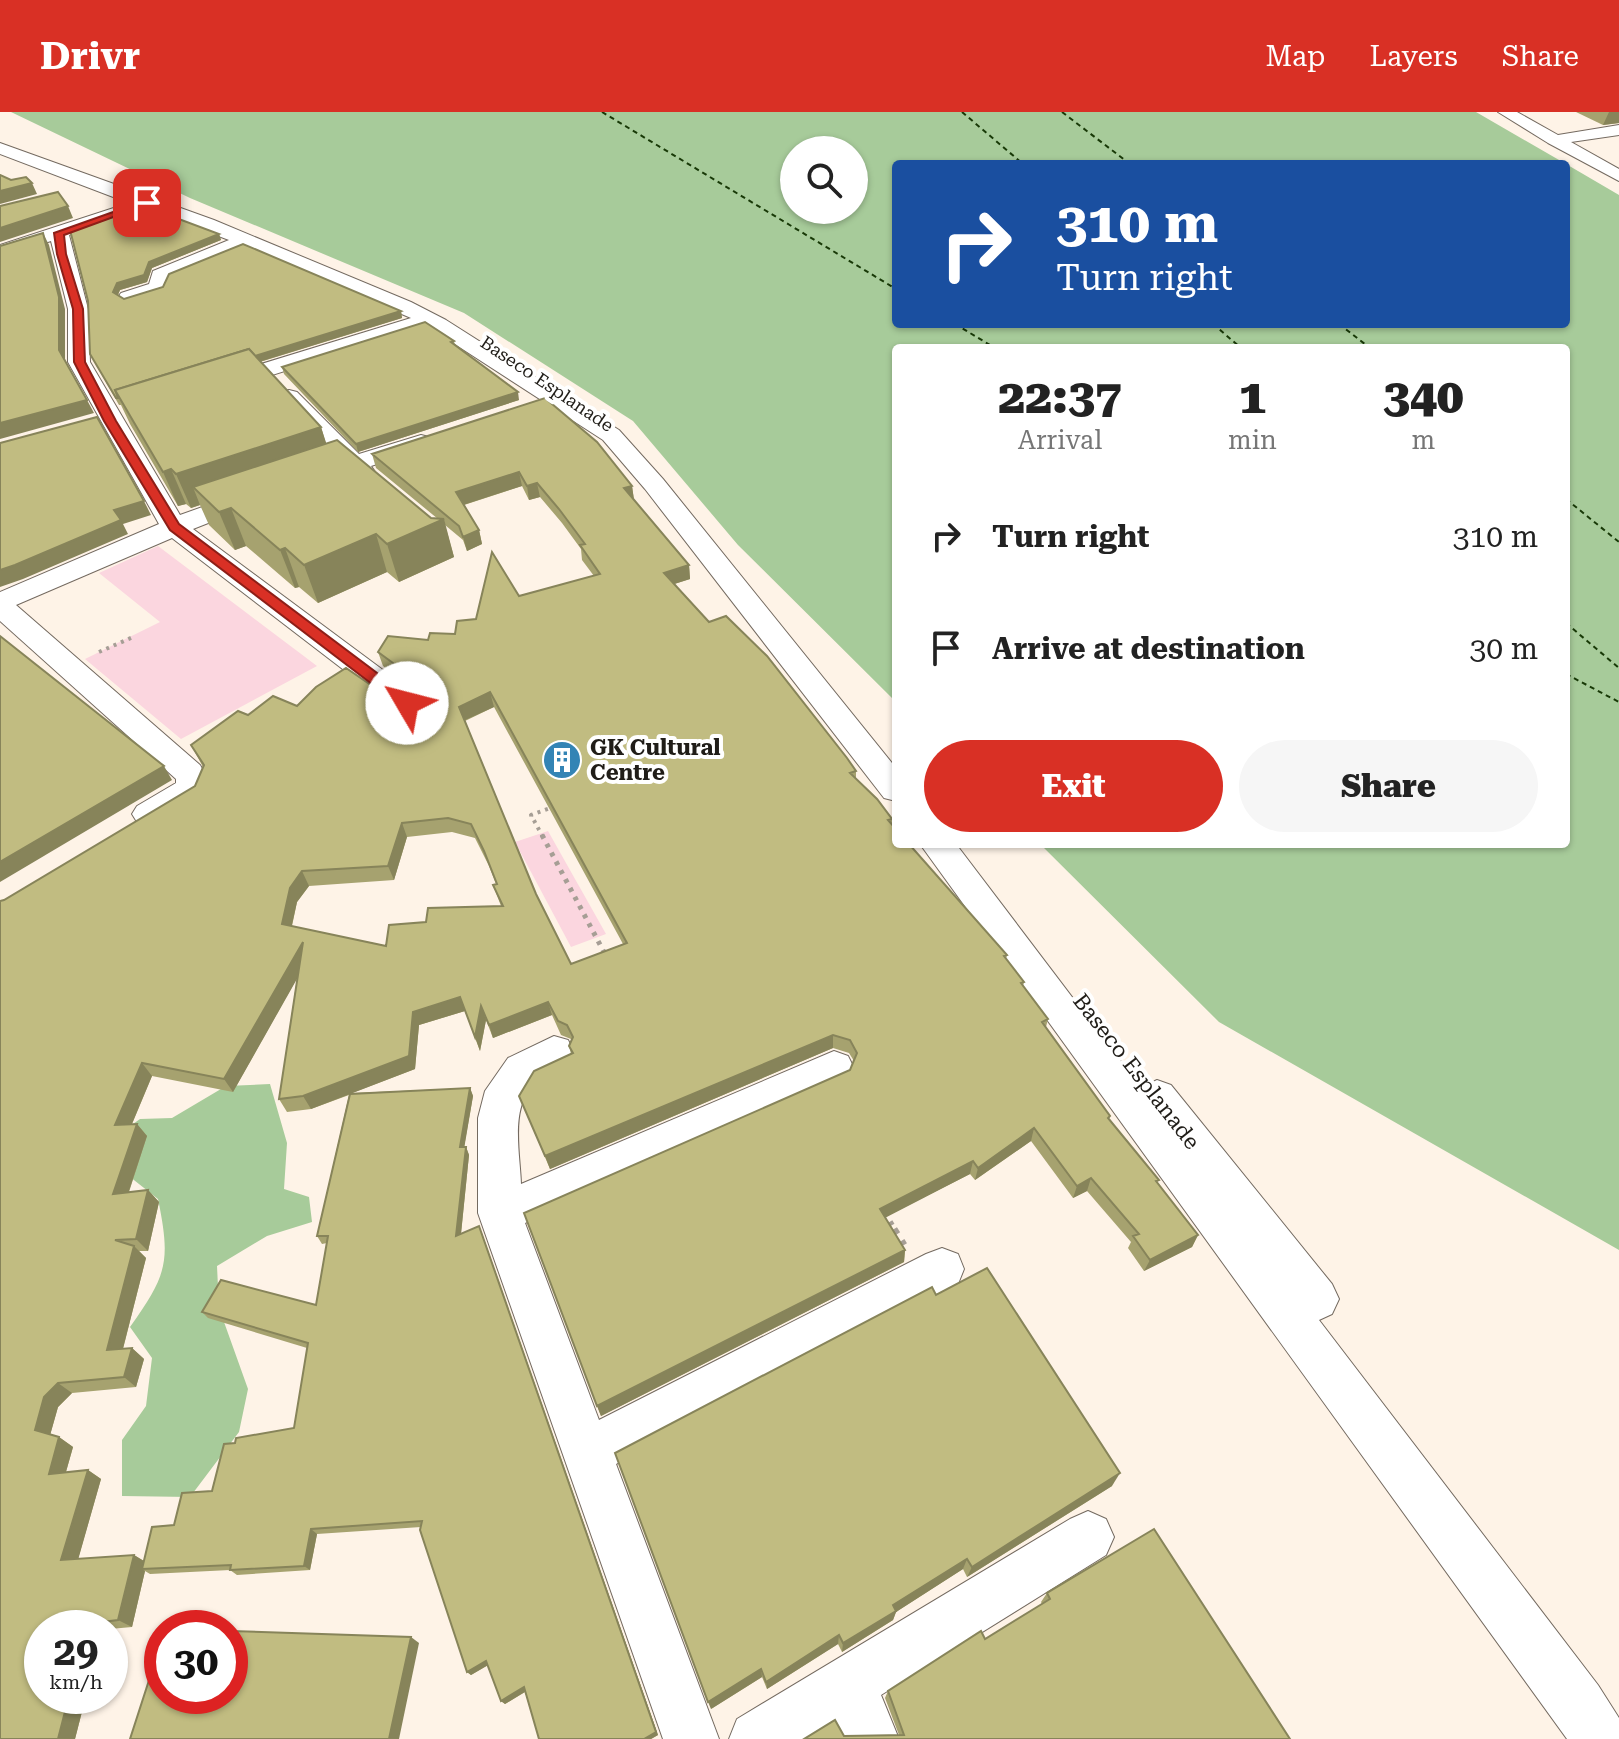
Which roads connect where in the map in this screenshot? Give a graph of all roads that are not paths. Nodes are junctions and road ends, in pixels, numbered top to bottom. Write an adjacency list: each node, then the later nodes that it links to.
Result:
1 (1506, 112): 5 (street)
2 (1533, 112): 4 (street)
3 (1619, 130): 4 (street)
4 (1576, 137): 5 (street); 7 (street)
5 (1554, 140): 8 (street)
6 (0, 148): 9 (street)
7 (1619, 160)
8 (1619, 176)
9 (72, 186): 10 (street); 26 (street, Baseco Esplanade)
10 (147, 203): 11 (street); 12 (street)
11 (59, 233): 13 (street); 18 (street)
12 (245, 240): 14 (street); 15 (street)
13 (0, 251)
14 (128, 297)
15 (428, 319): 17 (street); 27 (street)
16 (272, 378): 21 (street)
17 (201, 390)
18 (122, 415): 19 (street); 23 (street)
19 (82, 427)
20 (440, 436): 21 (street)
21 (352, 464): 22 (street); 23 (street)
22 (385, 492)
23 (174, 527): 24 (street); 25 (street)
24 (0, 604): 28 (street)
25 (407, 703)
26 (892, 762)
27 (892, 785)
28 (122, 830)
29 (940, 848): 42 (street)
30 (961, 848): 35 (street, Baseco Esplanade)
31 (554, 1052): 33 (street)
32 (834, 1068): 33 (street)
33 (500, 1213): 36 (street)
34 (942, 1269): 36 (street)
35 (1316, 1299)
36 (587, 1453): 39 (street)
37 (1088, 1537): 38 (street)
38 (848, 1682): 40 (street); 41 (street)
39 (691, 1739)
40 (757, 1739)
41 (871, 1739)
42 (1600, 1739)

